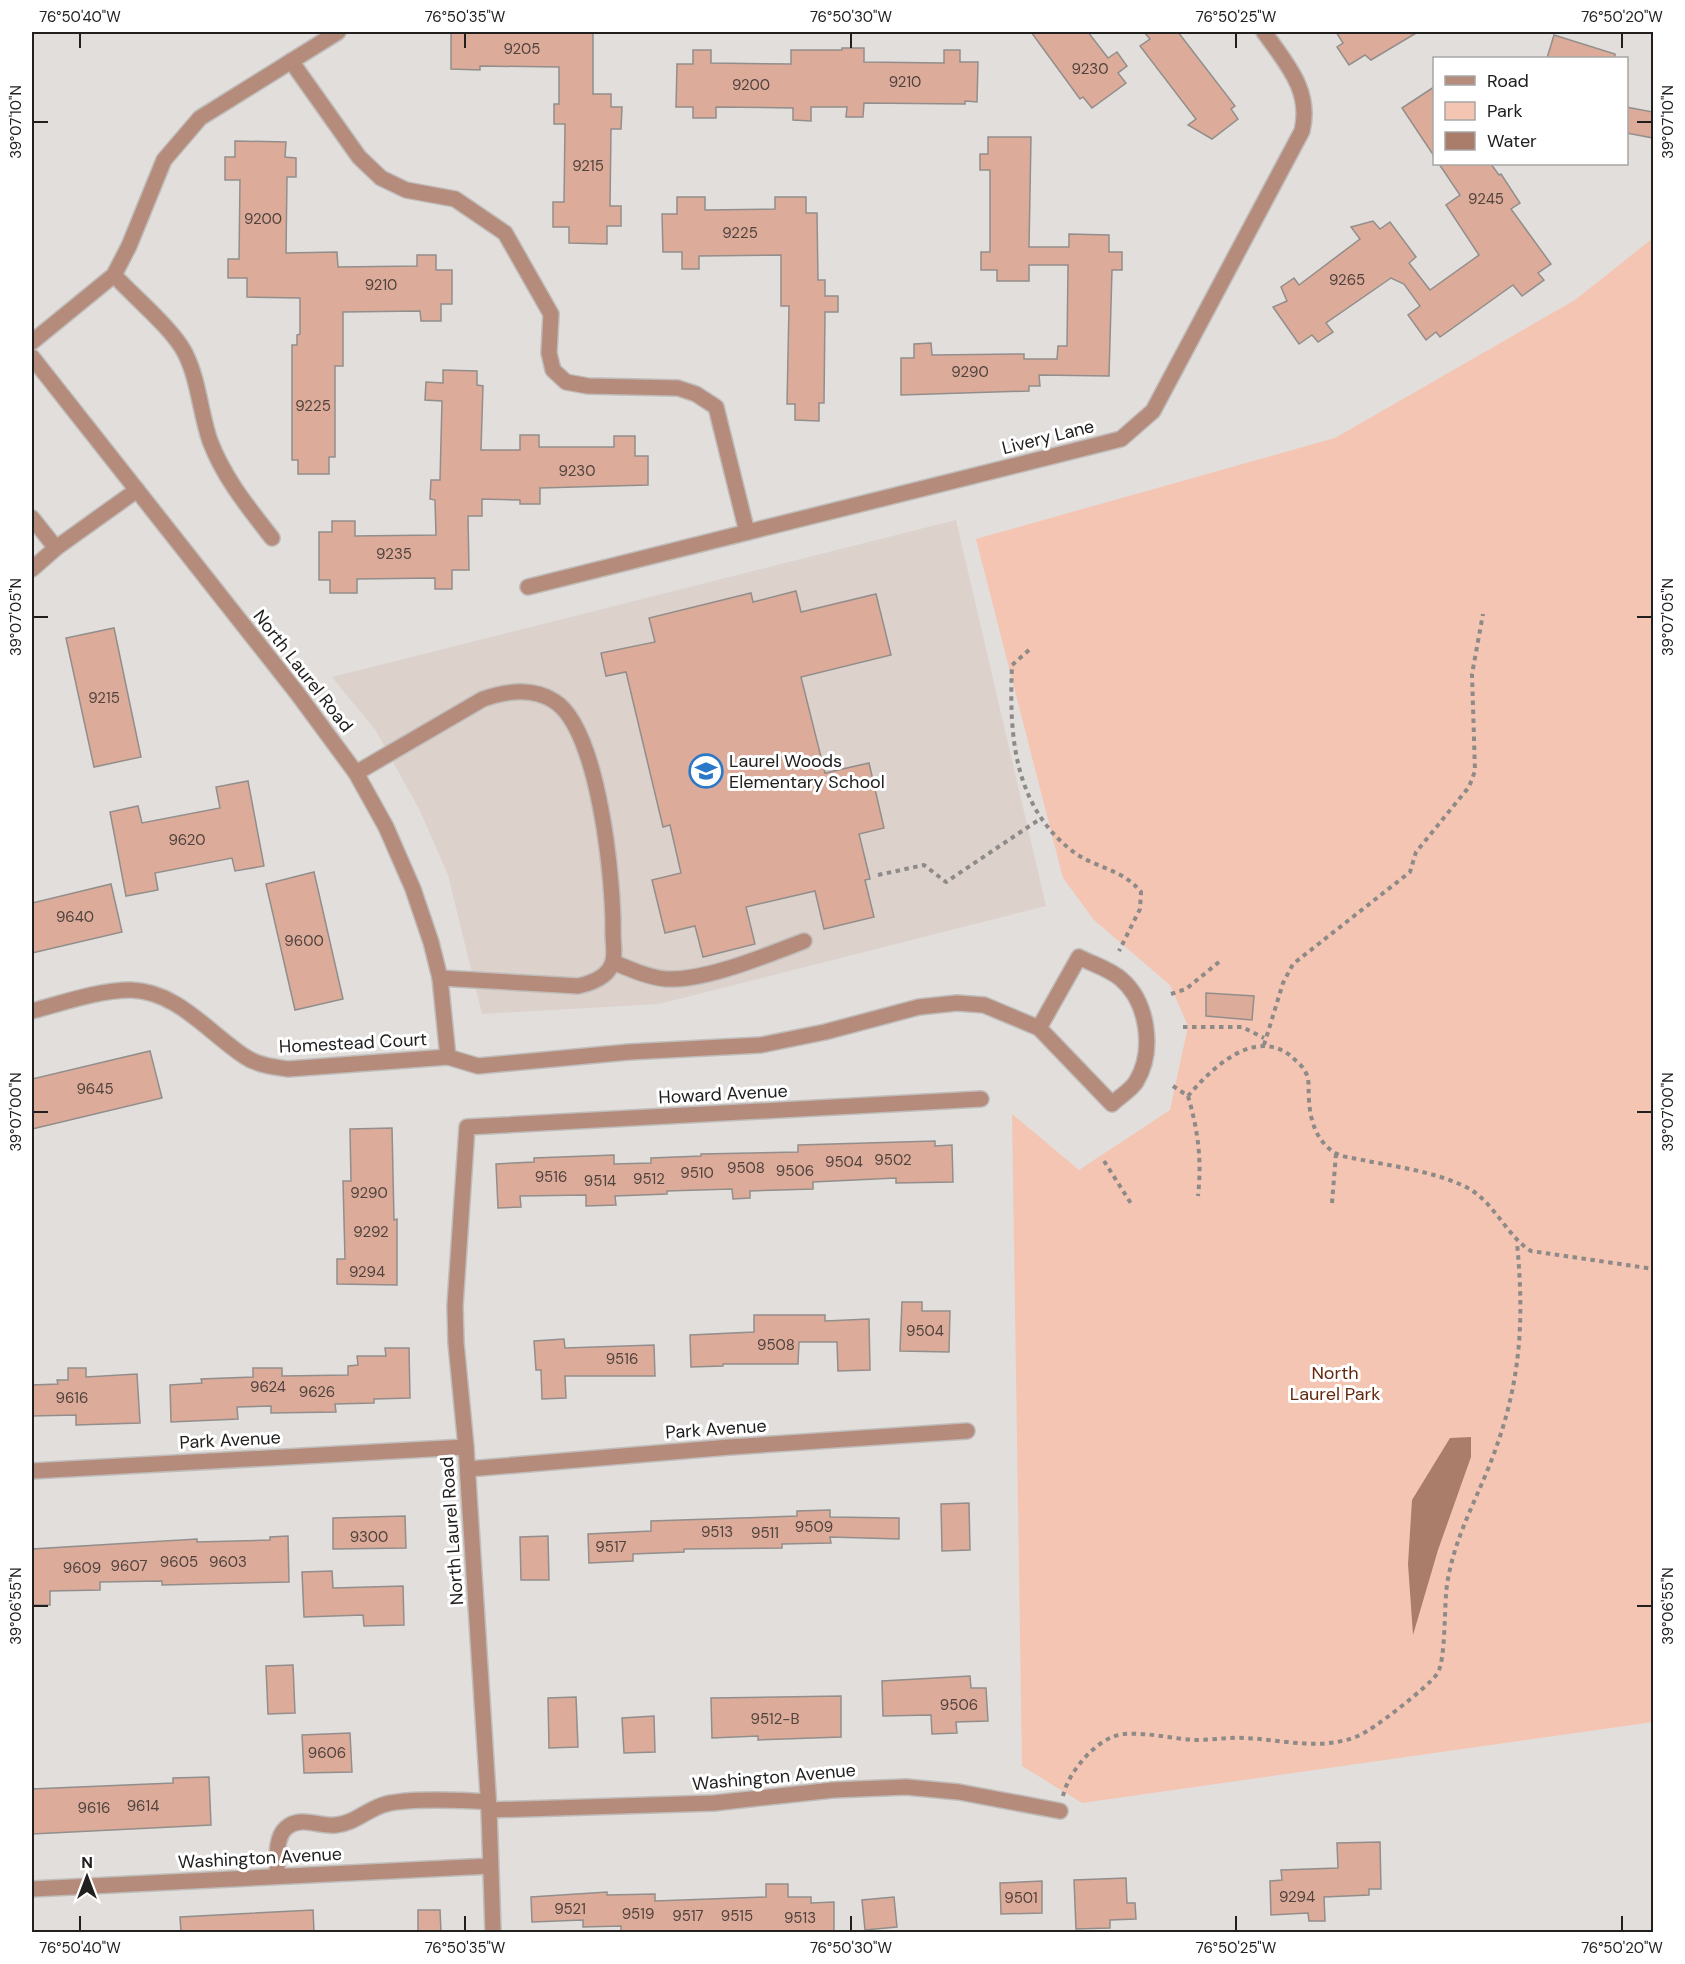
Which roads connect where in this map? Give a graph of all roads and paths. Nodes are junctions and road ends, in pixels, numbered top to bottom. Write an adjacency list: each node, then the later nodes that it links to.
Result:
1 (338, 32): 3 (street)
2 (1263, 32): 9 (street, Livery Lane)
3 (291, 61): 4 (street); 9 (street)
4 (114, 275): 5 (street); 10 (street)
5 (32, 342)
6 (32, 357): 7 (street, North Laurel Road)
7 (137, 490): 11 (street); 16 (street, North Laurel Road)
8 (32, 518): 11 (street)
9 (747, 532): 13 (street, Livery Lane)
10 (272, 538)
11 (56, 548): 12 (street)
12 (32, 568)
13 (528, 588)
14 (1483, 614): 28 (path)
15 (1029, 650): 17 (path)
16 (356, 773): 21 (street); 23 (street, North Laurel Road)
17 (1040, 819): 18 (path); 20 (path)
18 (878, 875)
19 (804, 941): 21 (street)
20 (1119, 951)
21 (613, 962): 23 (street)
22 (1219, 962): 24 (path)
23 (440, 978): 30 (street, North Laurel Road)
24 (1172, 994)
25 (32, 1011): 30 (street, Homestead Court)
26 (1183, 1027): 28 (path)
27 (1039, 1028): 27 (street); 30 (street)
28 (1264, 1038): 29 (path)
29 (1264, 1045): 32 (path); 35 (path)
30 (448, 1057)
31 (1173, 1086): 32 (path)
32 (1188, 1095): 37 (path)
33 (981, 1100): 34 (street, Howard Avenue)
34 (467, 1127): 43 (street, North Laurel Road)
35 (1336, 1154): 38 (path); 40 (path)
36 (1104, 1161): 39 (path)
37 (1198, 1196)
38 (1332, 1203)
39 (1132, 1204)
40 (1517, 1243): 41 (path); 47 (path)
41 (1653, 1269)
42 (968, 1431): 44 (street, Park Avenue)
43 (466, 1447): 44 (street, North Laurel Road); 45 (street, Park Avenue)
44 (468, 1469): 46 (street, North Laurel Road)
45 (32, 1471)
46 (488, 1806): 47 (street, Washington Avenue); 48 (street, North Laurel Road); 49 (street, Washington Avenue)
47 (1060, 1811)
48 (490, 1866): 49 (street, Washington Avenue); 51 (street, North Laurel Road)
49 (277, 1876): 50 (street, Washington Avenue)
50 (32, 1889)
51 (493, 1932)

